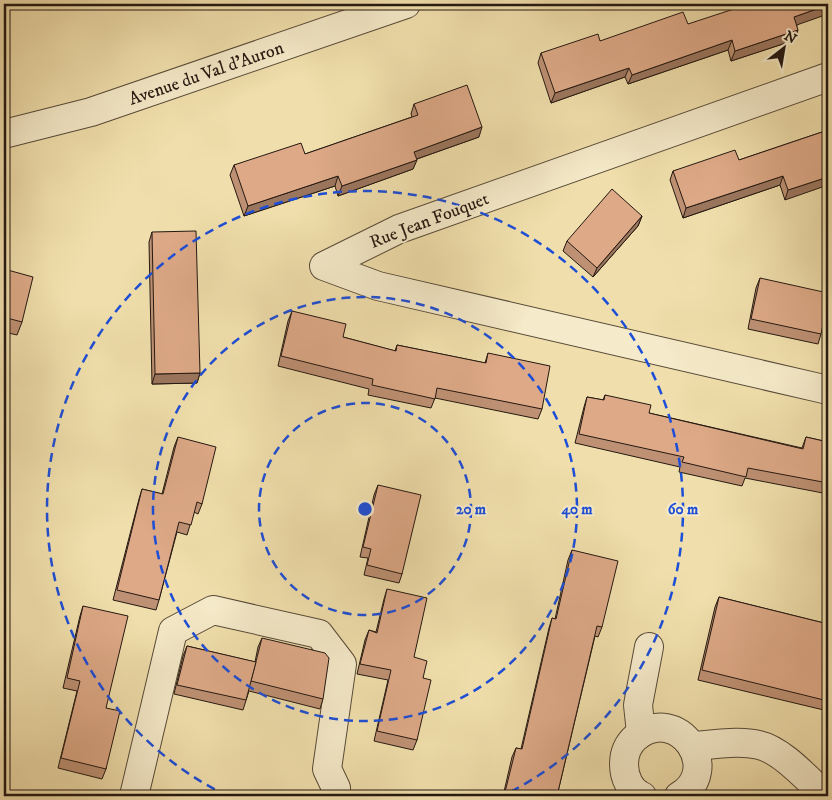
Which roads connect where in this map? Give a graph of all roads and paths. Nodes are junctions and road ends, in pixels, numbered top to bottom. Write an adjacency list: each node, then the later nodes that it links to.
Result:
1 (406, 4): 3 (street, Avenue du Val d'Auron)
2 (828, 77): 4 (street, Rue Jean Fouquet)
3 (4, 134)
4 (828, 390)
5 (649, 646): 6 (street)
6 (641, 733): 7 (street); 10 (street)
7 (693, 746): 11 (street); 12 (street)
8 (134, 796): 9 (street)
9 (334, 796)
10 (639, 796)
11 (680, 796)
12 (826, 796)

